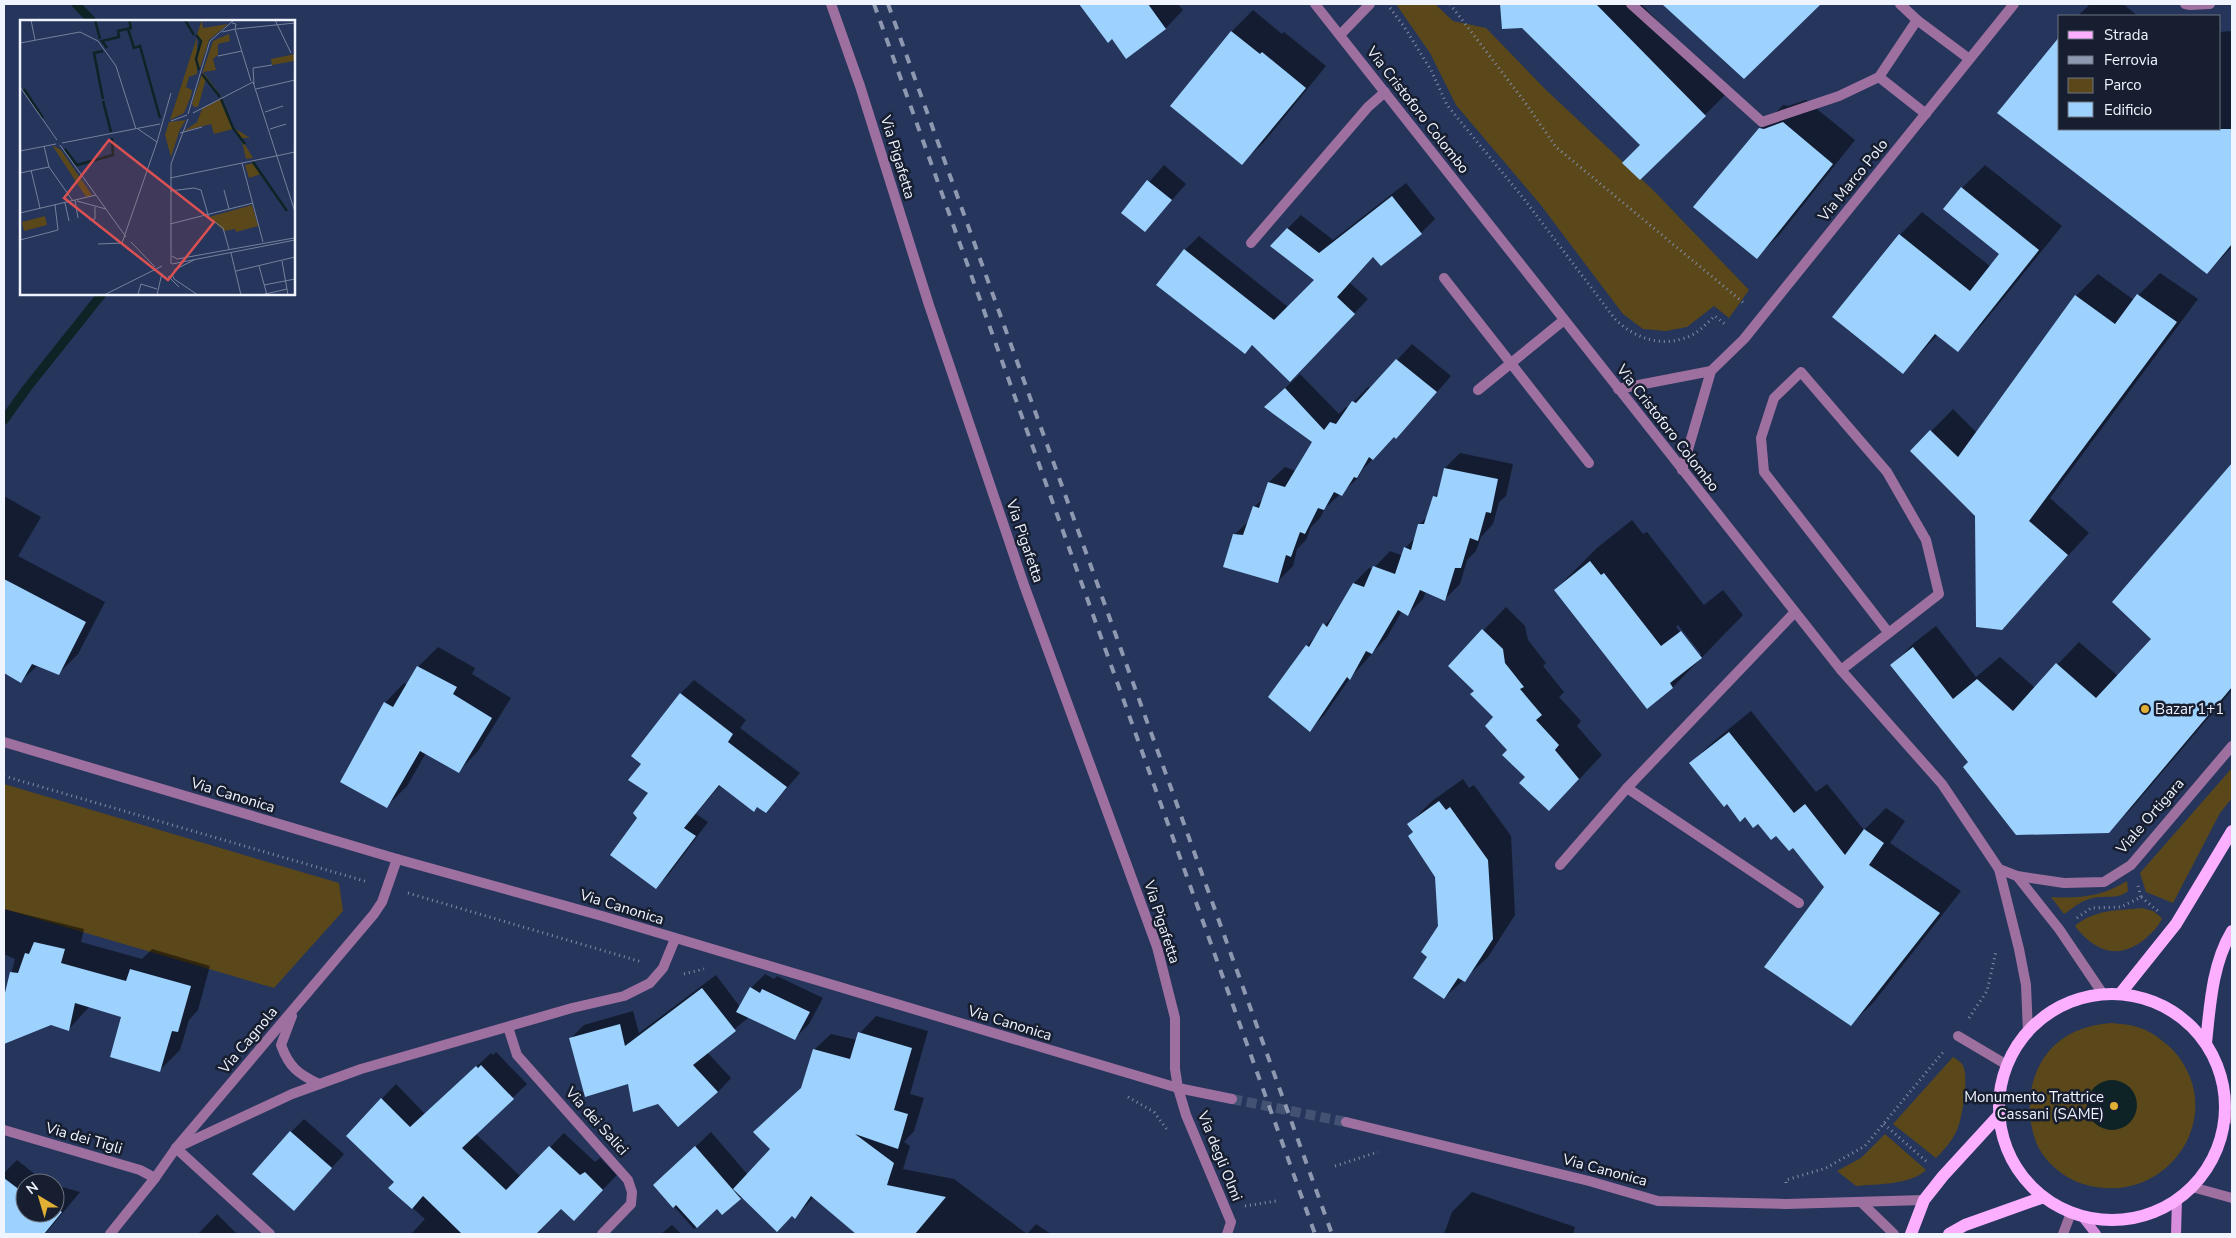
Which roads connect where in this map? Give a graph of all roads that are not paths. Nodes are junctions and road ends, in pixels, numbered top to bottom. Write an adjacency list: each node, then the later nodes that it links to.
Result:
1 (831, 4): 47 (street, Via Pigafetta)
2 (1315, 4): 10 (street, Via Cristoforo Colombo)
3 (1370, 4): 10 (street)
4 (1631, 4): 12 (street)
5 (1900, 4): 9 (street)
6 (2014, 4): 11 (street, Via Marco Polo)
7 (2184, 4): 8 (street)
8 (2210, 4)
9 (1917, 20): 11 (street); 12 (street)
10 (1340, 35): 13 (street, Via Cristoforo Colombo)
11 (1968, 58): 14 (street, Via Marco Polo)
12 (1878, 77): 14 (street)
13 (1385, 92): 15 (street); 17 (street, Via Cristoforo Colombo)
14 (1926, 114): 19 (street, Via Marco Polo)
15 (1251, 243)
16 (1444, 278): 18 (street)
17 (1564, 320): 18 (street); 20 (street, Via Cristoforo Colombo)
18 (1511, 363): 21 (street); 22 (street)
19 (1711, 371): 20 (street); 23 (street, Via Marco Polo)
20 (1618, 389): 23 (street, Via Cristoforo Colombo)
21 (1478, 390)
22 (1589, 463)
23 (1682, 470): 24 (street, Via Cristoforo Colombo)
24 (1795, 612): 26 (street, Via Cristoforo Colombo); 29 (street)
25 (1888, 632): 25 (street); 26 (street)
26 (1841, 670): 33 (street, Via Cristoforo Colombo)
27 (4, 742): 31 (street, Via Canonica)
28 (2232, 746): 34 (street, Viale Ortigara)
29 (1627, 788): 32 (street); 35 (street)
30 (2232, 831): 39 (main road)
31 (397, 859): 37 (street, Via Canonica); 40 (street, Via Cagnola)
32 (1560, 865)
33 (1999, 870): 34 (street); 42 (street, Via Cristoforo Colombo)
34 (2017, 876): 38 (street)
35 (1799, 903)
36 (2232, 931): 44 (main road)
37 (675, 939): 41 (street); 47 (street, Via Canonica)
38 (2103, 994): 39 (main road); 42 (main road)
39 (2120, 994): 44 (main road)
40 (298, 1004): 46 (street); 53 (street, Via Cagnola)
41 (508, 1027): 46 (street); 64 (street, Via dei Salici)
42 (2028, 1032): 45 (main road)
43 (1958, 1036): 45 (street)
44 (2206, 1043): 50 (main road)
45 (2007, 1065): 49 (main road)
46 (319, 1084): 53 (street)
47 (1178, 1088): 48 (street, Via Canonica); 65 (street, Via degli Olmi)
48 (1232, 1099)
49 (2000, 1115): 56 (main road); 59 (main road)
50 (2229, 1117): 55 (main road)
51 (1346, 1122): 60 (street, Via Canonica)
52 (4, 1130): 54 (street, Via dei Tigli)
53 (176, 1148): 54 (street, Via Cagnola); 63 (street)
54 (155, 1178): 62 (street, Via Cagnola)
55 (2192, 1186): 57 (street); 58 (main road)
56 (2041, 1198): 61 (main road); 68 (main road)
57 (2232, 1198)
58 (2177, 1199): 61 (main road); 71 (main road)
59 (1924, 1200): 60 (street, Via Canonica); 67 (main road)
60 (1861, 1202): 66 (street)
61 (2076, 1214): 69 (street); 70 (main road)
62 (110, 1234)
63 (270, 1234)
64 (602, 1234)
65 (1227, 1234)
66 (1894, 1234)
67 (1911, 1234)
68 (1949, 1234)
69 (2064, 1234)
70 (2096, 1234)
71 (2176, 1234)

